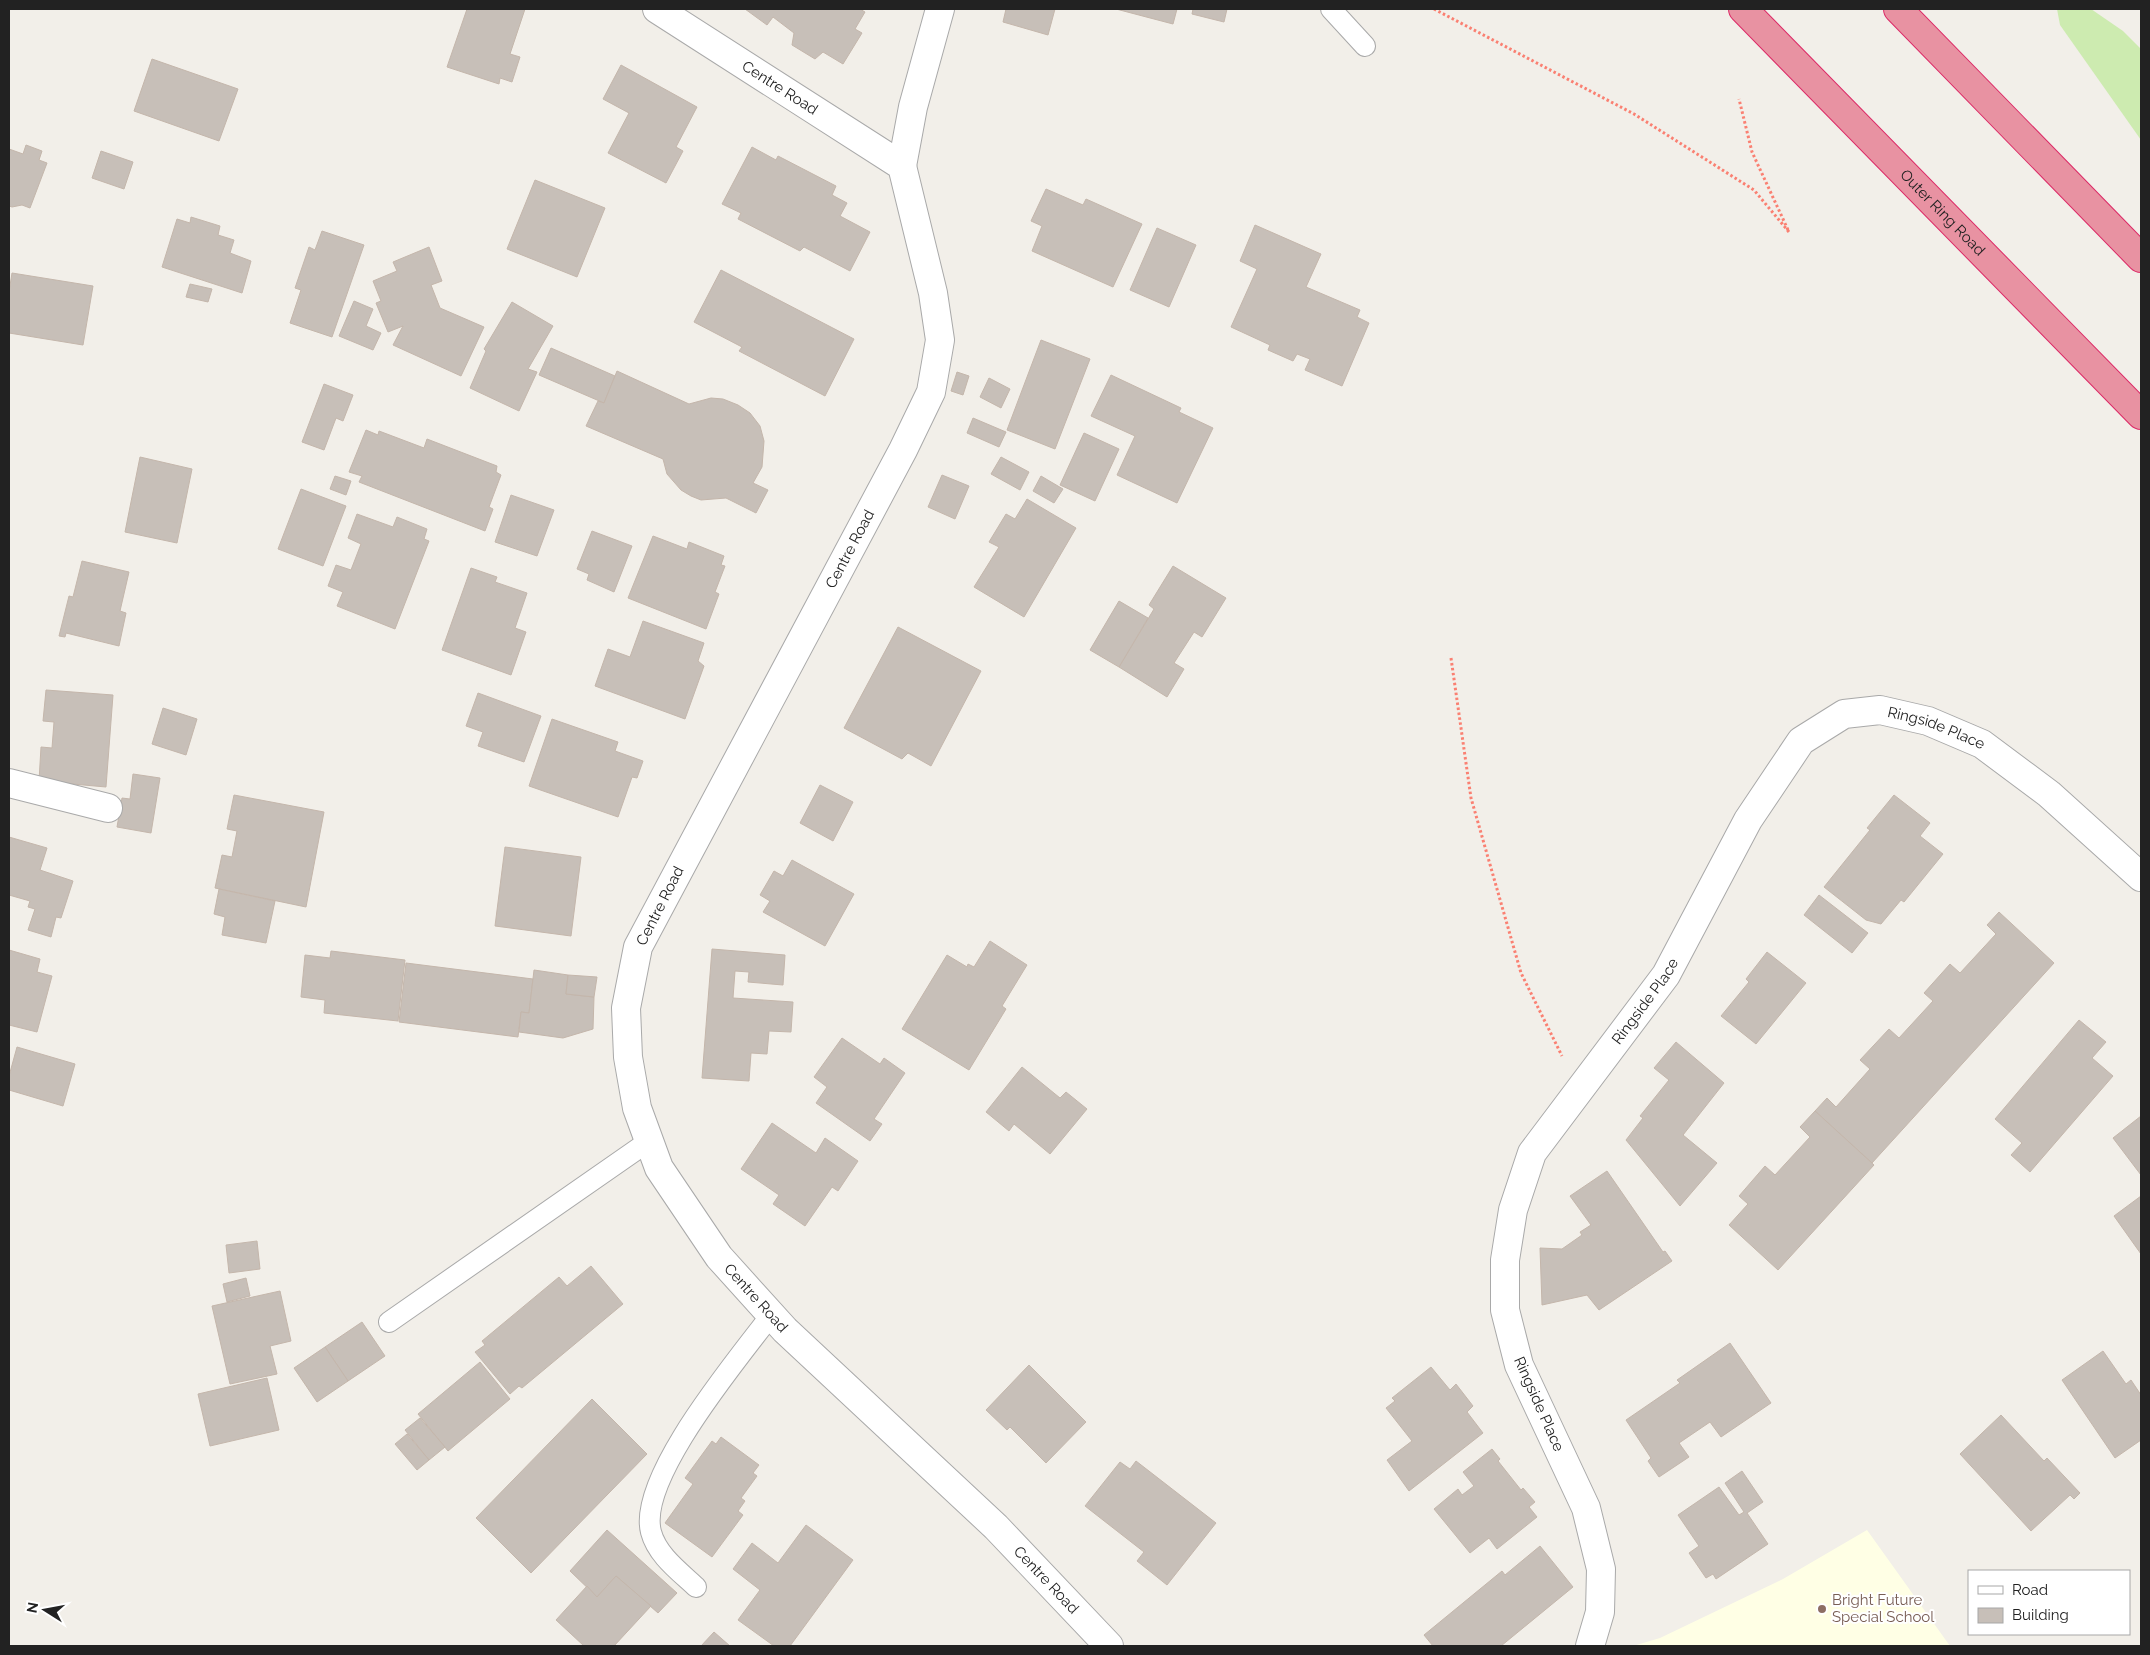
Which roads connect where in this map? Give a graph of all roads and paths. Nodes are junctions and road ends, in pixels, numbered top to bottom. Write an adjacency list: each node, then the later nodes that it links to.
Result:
1 (657, 9): 9 (street, Centre Road)
2 (940, 9): 9 (street, Centre Road)
3 (1331, 9): 7 (lane)
4 (1434, 9): 8 (path)
5 (1743, 9): 11 (highway, Outer Ring Road)
6 (1898, 9): 10 (highway)
7 (1365, 46)
8 (1740, 99)
9 (902, 166): 17 (street, Centre Road)
10 (2141, 258)
11 (2141, 415)
12 (1451, 658): 16 (path)
13 (9, 783): 14 (street)
14 (108, 808)
15 (2141, 877): 16 (street, Ringside Place)
16 (1579, 1090): 22 (street, Ringside Place)
17 (649, 1141): 18 (street, Centre Road); 19 (lane)
18 (771, 1315): 20 (lane); 21 (street, Centre Road)
19 (389, 1322)
20 (696, 1587)
21 (1109, 1646)
22 (1590, 1646)

